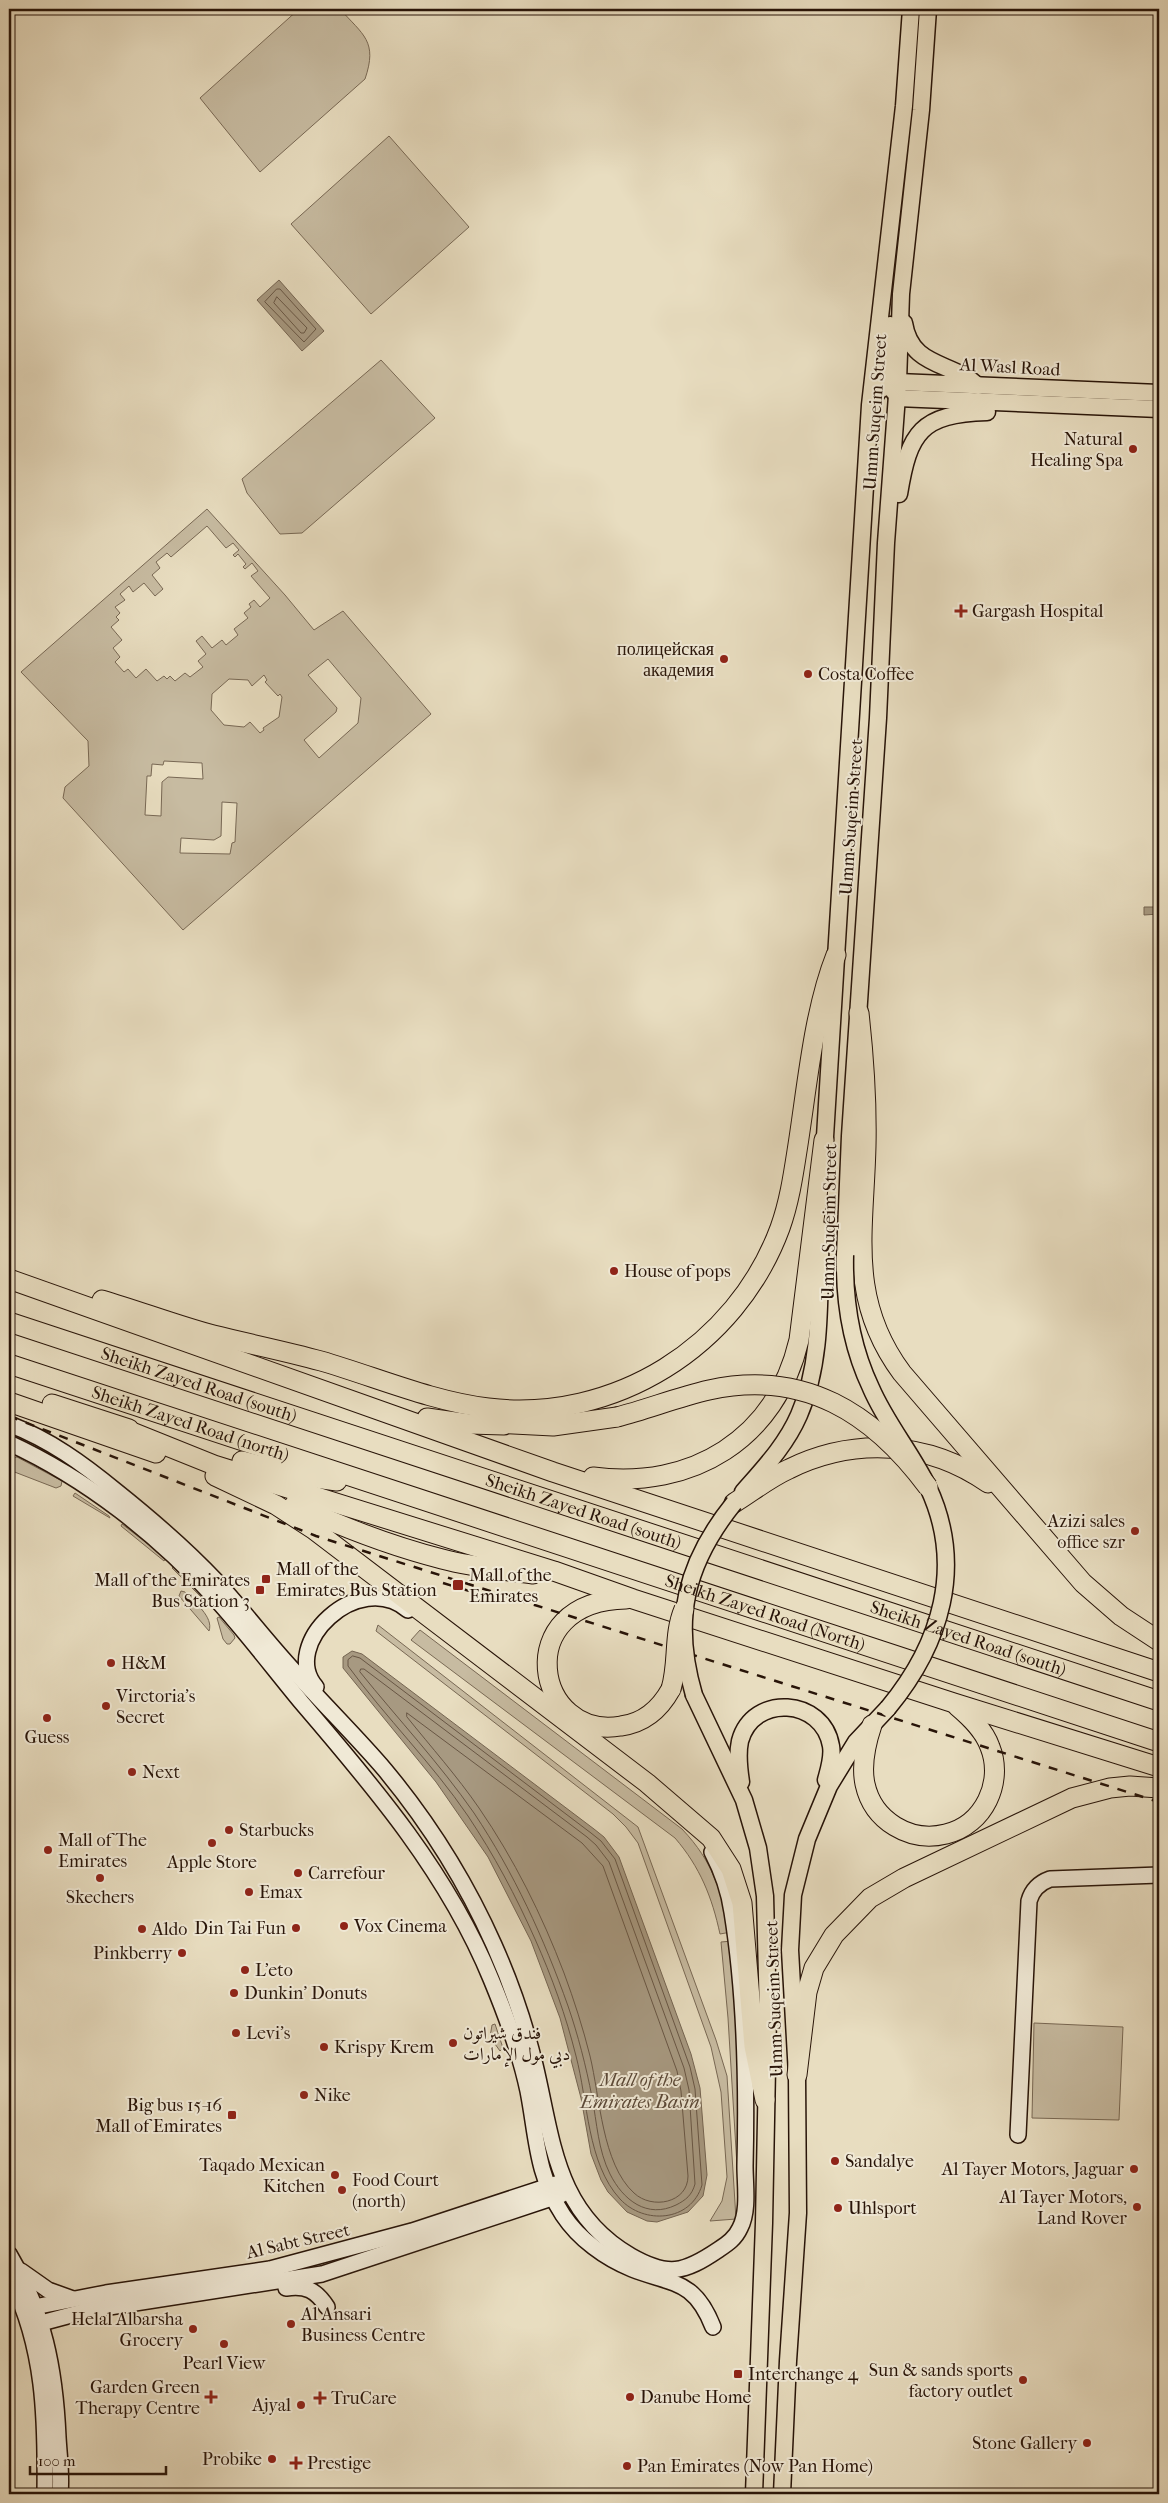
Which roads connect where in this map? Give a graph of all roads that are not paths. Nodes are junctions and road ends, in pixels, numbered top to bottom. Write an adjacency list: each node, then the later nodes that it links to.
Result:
1 (910, 9): 3 (main road, Umm Suqeim Street)
2 (928, 9): 4 (main road, Umm Suqeim Street)
3 (889, 241): 5 (main road); 10 (main road, Umm Suqeim Street)
4 (901, 294): 5 (main road, Umm Suqeim Street); 6 (main road)
5 (893, 377): 6 (main road, Al Wasl Road); 8 (main road, Umm Suqeim Street); 10 (main road)
6 (978, 386): 7 (main road, Al Wasl Road)
7 (1159, 393)
8 (898, 398): 9 (main road, Al Wasl Road); 12 (main road, Umm Suqeim Street)
9 (1039, 404): 11 (main road, Al Wasl Road); 12 (main road)
10 (870, 405): 13 (main road); 14 (main road, Umm Suqeim Street)
11 (1159, 409)
12 (888, 523): 13 (main road, Umm Suqeim Street)
13 (886, 542): 15 (main road, Umm Suqeim Street)
14 (836, 955): 16 (main road, Umm Suqeim Street); 21 (highway)
15 (859, 1013): 33 (main road, Umm Suqeim Street, bridge); 35 (highway)
16 (824, 1140): 31 (highway); 34 (main road, Umm Suqeim Street)
17 (9, 1270): 21 (highway)
18 (9, 1279): 21 (highway)
19 (9, 1288): 21 (highway)
20 (9, 1322): 43 (highway, Sheikh Zayed Road (south))
21 (207, 1341): 31 (highway); 33 (highway, bridge)
22 (9, 1364): 32 (highway, Sheikh Zayed Road (north))
23 (9, 1389): 26 (highway)
24 (9, 1402): 29 (highway)
25 (9, 1424): 30 (street)
26 (117, 1426): 32 (highway); 36 (highway)
27 (9, 1436): 30 (street)
28 (9, 1443): 39 (street)
29 (184, 1462): 36 (highway); 41 (highway)
30 (84, 1465): 39 (street)
31 (553, 1472): 42 (highway)
32 (372, 1484): 47 (highway, Sheikh Zayed Road (North))
33 (928, 1487): 45 (main road, Umm Suqeim Street, bridge)
34 (734, 1503): 35 (highway); 38 (main road, Umm Suqeim Street, bridge)
35 (1012, 1503): 40 (highway)
36 (588, 1584): 37 (highway)
37 (633, 1600): 38 (highway, bridge); 44 (highway)
38 (684, 1609): 51 (main road, Umm Suqeim Street, bridge)
39 (259, 1640): 46 (street); 49 (street)
40 (1159, 1641)
41 (461, 1642): 46 (street); 53 (highway)
42 (1159, 1672)
43 (1159, 1701)
44 (954, 1704): 45 (highway); 48 (highway)
45 (872, 1724): 52 (main road, Umm Suqeim Street)
46 (349, 1730): 54 (street)
47 (1159, 1742)
48 (1159, 1767)
49 (361, 1772): 54 (street); 59 (street)
50 (1159, 1788): 56 (highway)
51 (744, 1800): 52 (main road); 57 (main road, Umm Suqeim Street)
52 (821, 1802): 56 (main road, Umm Suqeim Street)
53 (694, 1821): 57 (highway); 60 (street)
54 (432, 1834): 60 (street)
55 (1159, 1875): 58 (street)
56 (797, 2075): 74 (main road, Umm Suqeim Street)
57 (765, 2100): 73 (main road, Umm Suqeim Street)
58 (1018, 2135)
59 (538, 2160): 61 (street); 62 (street)
60 (566, 2187): 61 (street, Al Sabt Street)
61 (550, 2192): 62 (street, Al Sabt Street); 65 (street, Al Sabt Street); 70 (street)
62 (494, 2205): 66 (street, Al Sabt Street)
63 (9, 2254): 64 (street)
64 (13, 2273): 66 (street); 68 (street)
65 (228, 2288): 67 (street); 69 (street, Al Sabt Street)
66 (74, 2299): 68 (street, Al Sabt Street)
67 (327, 2307)
68 (30, 2308): 69 (street)
69 (36, 2324): 71 (street); 72 (street)
70 (713, 2327)
71 (45, 2494)
72 (60, 2494)
73 (754, 2494)
74 (782, 2494)

